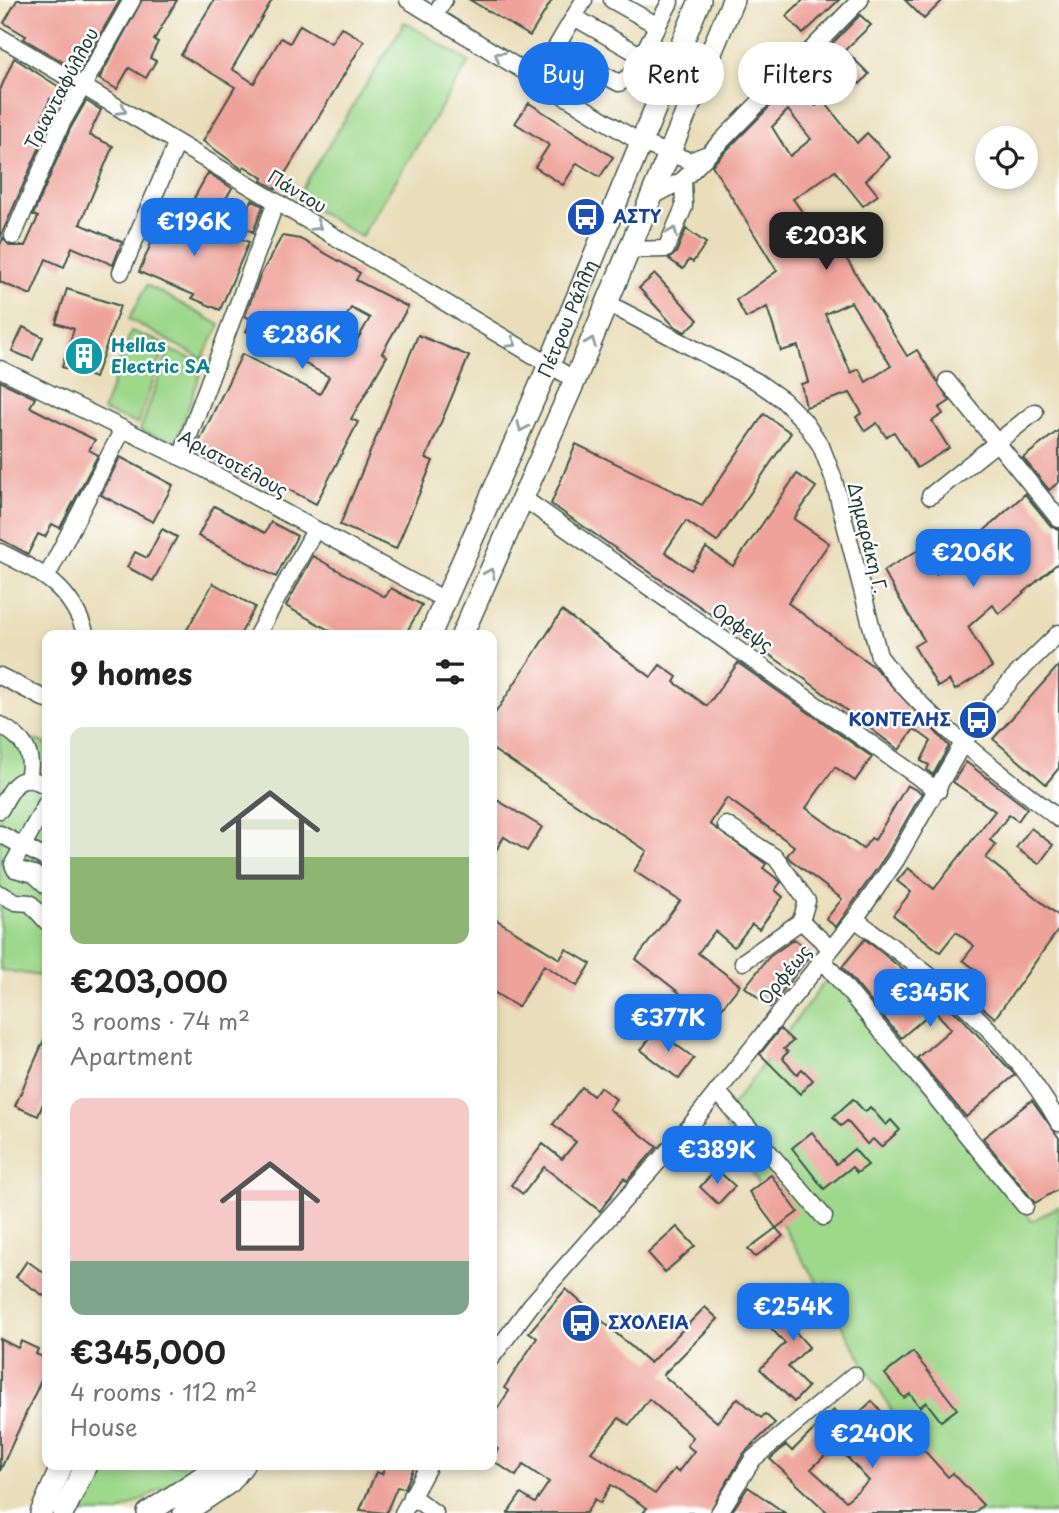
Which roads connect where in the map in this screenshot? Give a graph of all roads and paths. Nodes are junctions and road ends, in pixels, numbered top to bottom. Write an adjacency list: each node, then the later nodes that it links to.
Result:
1 (132, 0): 19 (street, Τριανταφύλλου)
2 (408, 0): 10 (street)
3 (444, 0): 10 (street)
4 (584, 0): 11 (street)
5 (612, 0): 12 (street)
6 (701, 0): 13 (main road, Πέτρου Ράλλη)
7 (733, 0): 23 (main road, Πέτρου Ράλλη)
8 (860, 0): 24 (street)
9 (672, 1): 12 (street)
10 (434, 16): 18 (street, one-way to 10)
11 (574, 17): 15 (street); 17 (street)
12 (660, 22): 13 (street); 16 (street)
13 (689, 27): 22 (main road, Πέτρου Ράλλη)
14 (0, 37): 19 (street, Πάντου)
15 (559, 42)
16 (649, 42)
17 (623, 44)
18 (518, 68)
19 (82, 86): 21 (street, Πάντου, one-way to 21); 28 (street, Τριανταφύλλου)
20 (579, 105): 22 (street)
21 (177, 143): 27 (street, Πάντου); 30 (street)
22 (641, 143): 23 (street); 32 (main road, Πέτρου Ράλλη)
23 (668, 154): 24 (street); 26 (main road, Πέτρου Ράλλη)
24 (705, 155): 25 (street)
25 (682, 180): 26 (street); 29 (street, one-way to 25)
26 (650, 198): 29 (main road, Πέτρου Ράλλη)
27 (276, 202): 32 (street, Πάντου, one-way to 32); 39 (street)
28 (13, 236)
29 (629, 250): 31 (main road, Πέτρου Ράλλη)
30 (121, 272)
31 (607, 303): 34 (main road, Πέτρου Ράλλη, one-way to 31); 55 (street, Δημαράκη Γ.)
32 (549, 365): 34 (street, Πάντου); 46 (main road, Πέτρου Ράλλη, one-way to 46)
33 (0, 369): 37 (street, Αριστοτέλους)
34 (575, 380): 41 (main road, Πέτρου Ράλλη)
35 (947, 381): 38 (street)
36 (1035, 412): 38 (street)
37 (123, 429): 39 (street, Αριστοτέλους); 45 (street)
38 (997, 442): 40 (street); 42 (street)
39 (181, 457): 43 (street, Αριστοτέλους)
40 (930, 496)
41 (523, 498): 50 (main road, Πέτρου Ράλλη, one-way to 41); 58 (street, Ορφεψς)
42 (1059, 519)
43 (315, 530): 46 (street, Αριστοτέλους); 48 (street)
44 (0, 552): 45 (street)
45 (47, 576): 47 (street)
46 (445, 600): 49 (main road, Πέτρου Ράλλη)
47 (84, 630)
48 (260, 630)
49 (432, 630)
50 (464, 630)
51 (1059, 633): 55 (street, Ορφέως)
52 (0, 676): 53 (street)
53 (42, 697)
54 (0, 725): 56 (street)
55 (963, 743): 58 (street, Ορφέως); 61 (street, Δημαράκη Γ.)
56 (28, 778): 57 (street); 59 (street)
57 (42, 784)
58 (938, 791): 71 (street, Ορφέως)
59 (0, 810)
60 (42, 811): 65 (street)
61 (1059, 819)
62 (726, 825): 72 (street)
63 (0, 826): 65 (street)
64 (0, 834): 65 (street)
65 (24, 843): 66 (street); 67 (street); 68 (street)
66 (42, 849)
67 (42, 856)
68 (42, 881)
69 (0, 894): 70 (street)
70 (42, 919)
71 (855, 919): 73 (street, Ορφέως); 76 (street)
72 (801, 922): 73 (street); 74 (street)
73 (826, 953): 75 (street, Ορφέως); 77 (street)
74 (743, 962)
75 (717, 1091): 78 (street); 79 (street, Ορφέως)
76 (1059, 1123)
77 (1025, 1206)
78 (824, 1217)
79 (497, 1350)
80 (854, 1375): 92 (street)
81 (60, 1470): 87 (main road)
82 (82, 1470): 87 (main road)
83 (212, 1470): 88 (main road)
84 (239, 1470): 89 (main road)
85 (426, 1470): 86 (street)
86 (411, 1496): 90 (street); 91 (street)
87 (54, 1507)
88 (148, 1513)
89 (184, 1513)
90 (403, 1513)
91 (435, 1513)
92 (719, 1513)

